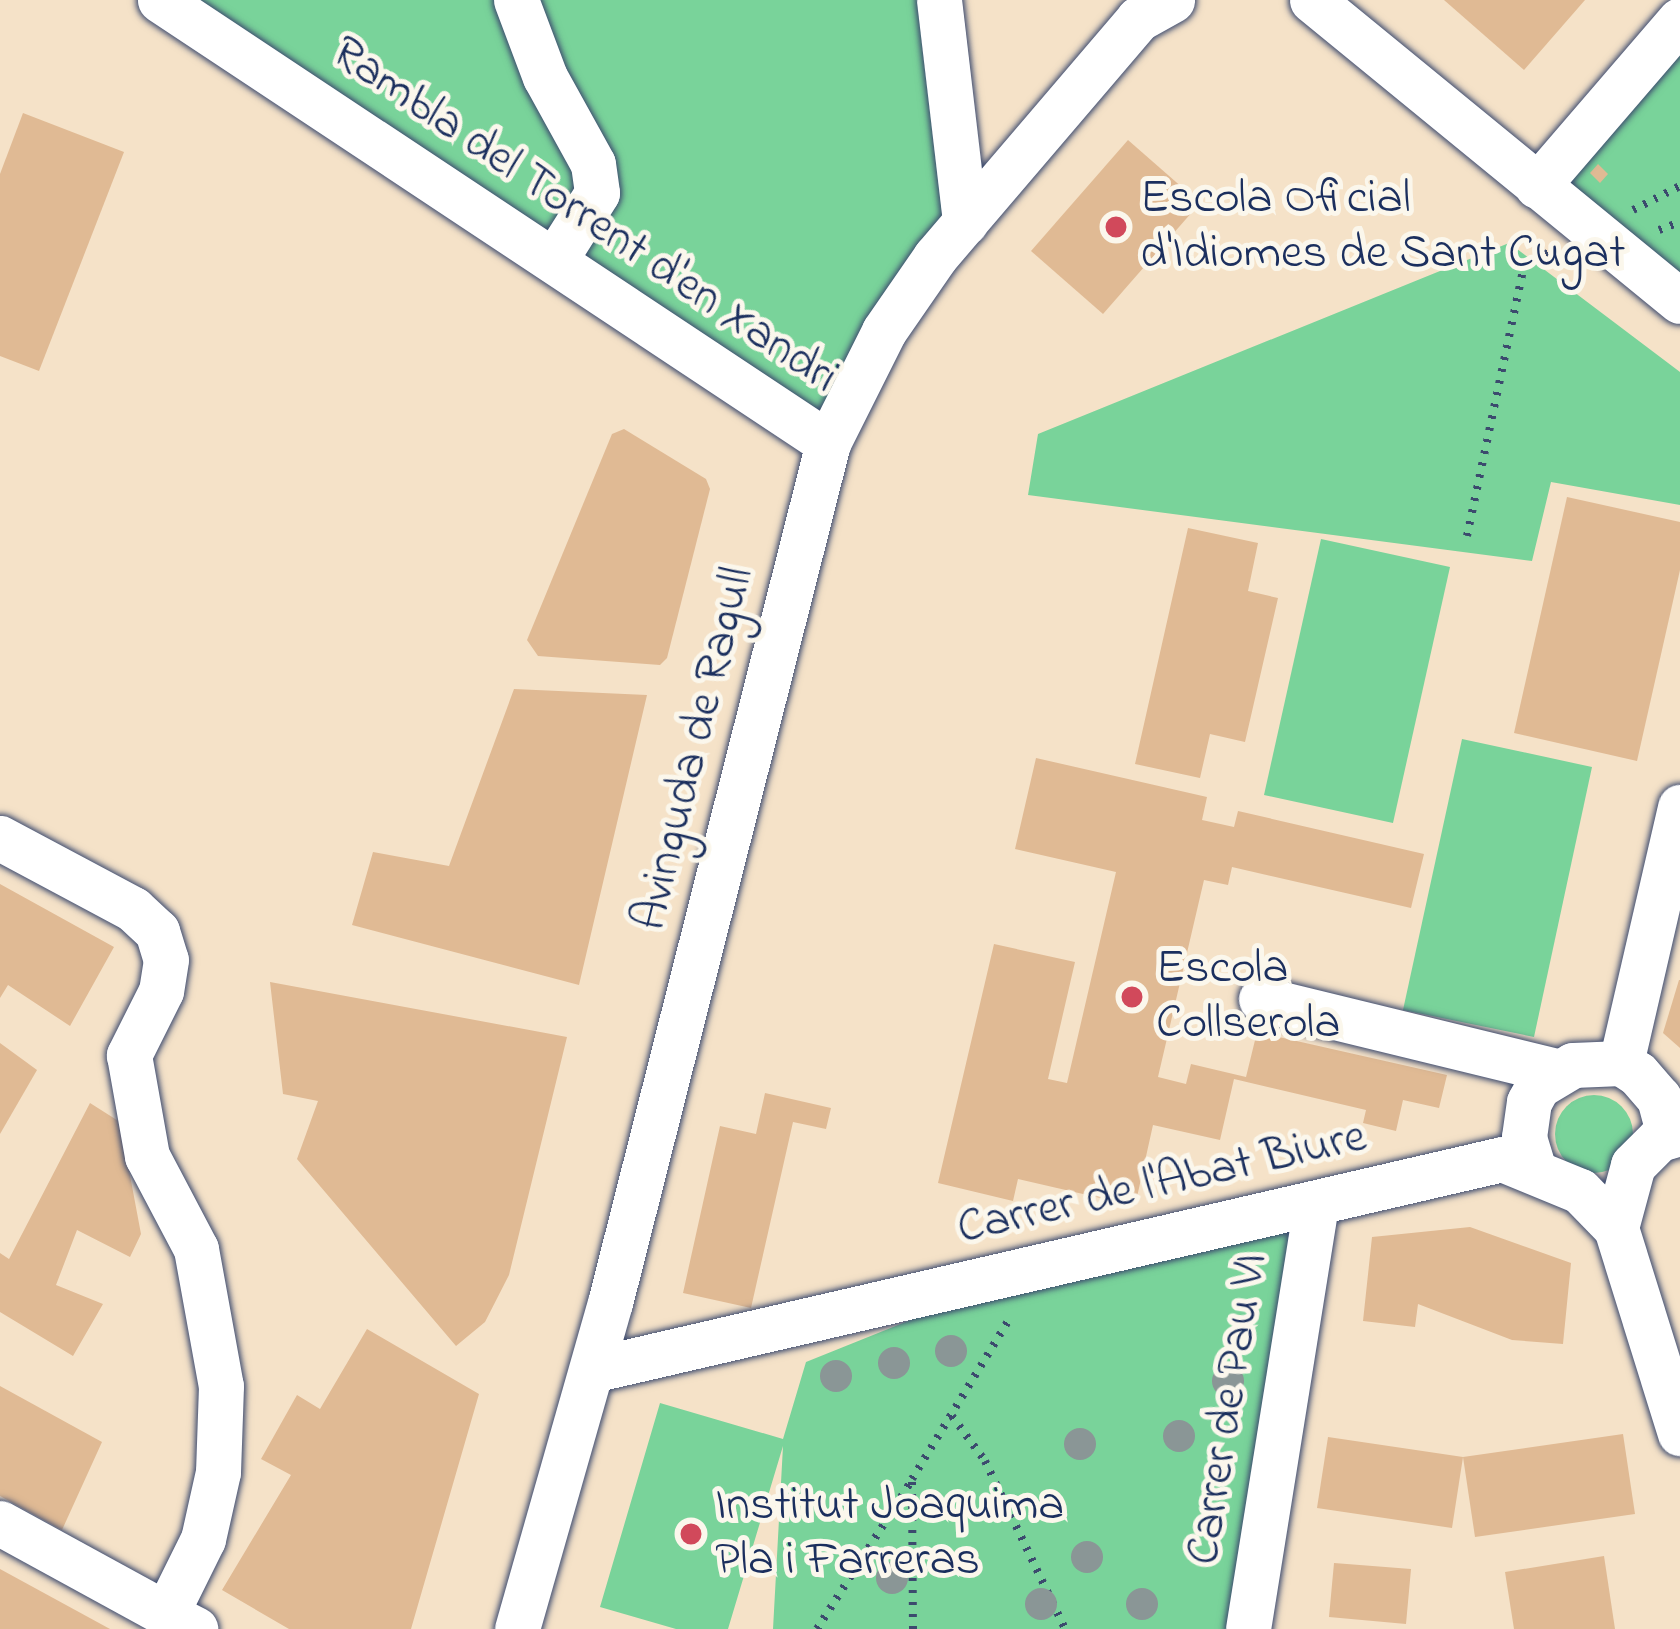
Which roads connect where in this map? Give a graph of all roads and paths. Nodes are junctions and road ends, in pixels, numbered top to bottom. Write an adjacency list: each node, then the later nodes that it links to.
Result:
1 (160, 0): 11 (street, Rambla del Torrent d'en Xandri)
2 (516, 0): 11 (street)
3 (939, 0): 9 (street)
4 (1172, 0): 9 (street, Avinguda de Ragull)
5 (1312, 0): 7 (street)
6 (1680, 20): 7 (street)
7 (1537, 186): 10 (street)
8 (1680, 186): 10 (path)
9 (965, 222): 13 (street, Avinguda de Ragull)
10 (1592, 230): 12 (street); 14 (path)
11 (554, 261): 13 (street, Rambla del Torrent d'en Xandri)
12 (1680, 302)
13 (828, 443): 25 (street, Avinguda de Ragull)
14 (1467, 536)
15 (1680, 807): 18 (street)
16 (0, 838): 30 (street)
17 (1262, 1000): 19 (street)
18 (1621, 1064): 19 (street); 20 (street)
19 (1556, 1071): 21 (street)
20 (1674, 1134): 23 (street)
21 (1533, 1167): 22 (street, Carrer de l'Abat Biure); 23 (street, Carrer de l'Abat Biure)
22 (1316, 1206): 24 (street, Carrer de l'Abat Biure); 35 (street, Carrer de Pau VI)
23 (1616, 1228): 27 (street)
24 (1040, 1268): 25 (street, Carrer de l'Abat Biure); 26 (path)
25 (592, 1370): 31 (street, Avinguda de Ragull)
26 (952, 1416): 28 (path); 34 (path)
27 (1680, 1433)
28 (912, 1479): 32 (path); 33 (path)
29 (0, 1523): 30 (street)
30 (180, 1621)
31 (517, 1629)
32 (817, 1629)
33 (913, 1629)
34 (1065, 1629)
35 (1248, 1629)

